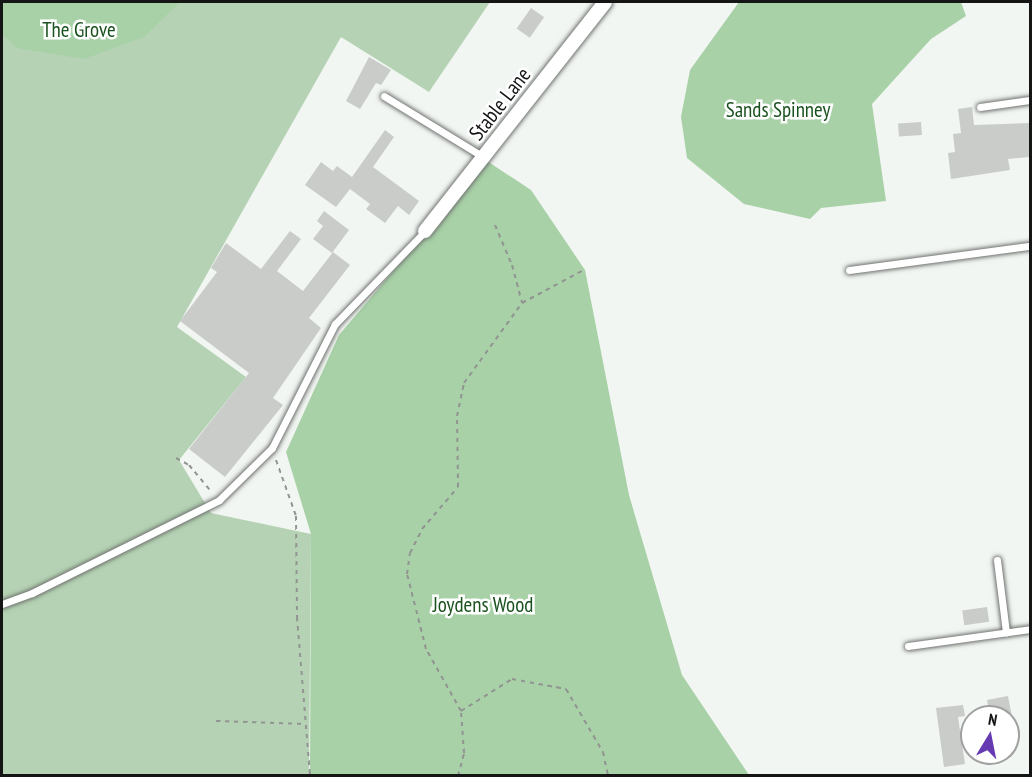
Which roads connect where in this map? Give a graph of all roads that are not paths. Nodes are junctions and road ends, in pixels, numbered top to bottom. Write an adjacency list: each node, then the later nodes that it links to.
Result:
1 (605, 2): 5 (street, Stable Lane)
2 (384, 96): 5 (lane)
3 (1030, 100): 4 (lane)
4 (980, 107)
5 (485, 158): 6 (street, Stable Lane)
6 (425, 231): 10 (lane)
7 (1030, 246): 8 (lane)
8 (849, 270)
9 (997, 560): 12 (lane)
10 (2, 604)
11 (1030, 629): 12 (lane)
12 (1006, 632): 13 (lane)
13 (908, 645)

